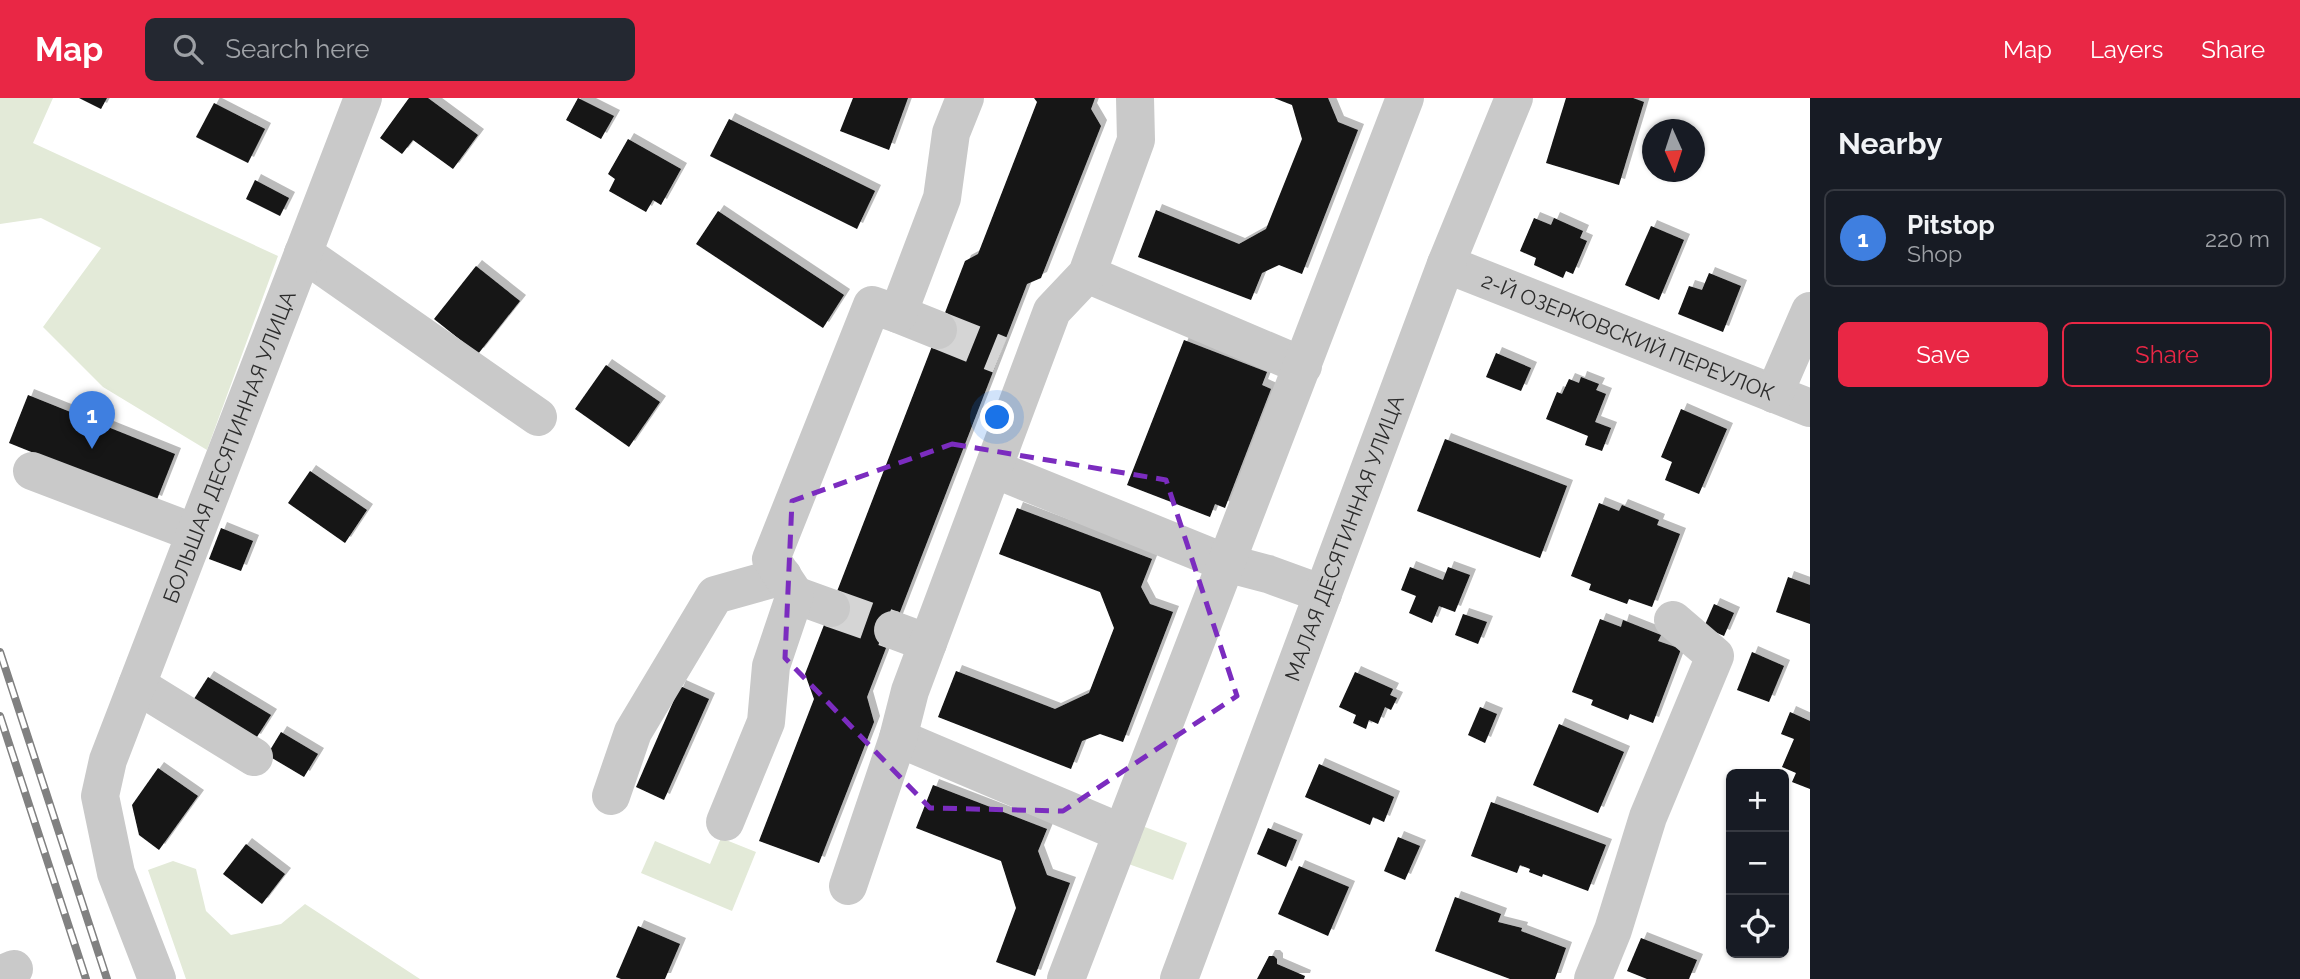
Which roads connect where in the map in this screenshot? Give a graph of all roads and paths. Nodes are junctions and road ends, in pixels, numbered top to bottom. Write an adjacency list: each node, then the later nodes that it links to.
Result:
1 (363, 98): 6 (street, БОЛЬШАЯ ДЕСЯТИННАЯ УЛИЦА)
2 (965, 98): 10 (street)
3 (1135, 98): 8 (street)
4 (1405, 98): 12 (street)
5 (1514, 98): 7 (street, МАЛАЯ ДЕСЯТИННАЯ УЛИЦА)
6 (303, 253): 15 (street); 18 (street, БОЛЬШАЯ ДЕСЯТИННАЯ УЛИЦА)
7 (1446, 264): 13 (street, 2-Й ОЗЕРКОВСКИЙ ПЕРЕУЛОК); 21 (street, МАЛАЯ ДЕСЯТИННАЯ УЛИЦА)
8 (1087, 274): 12 (street); 16 (street)
9 (1810, 311): 13 (street)
10 (898, 314): 11 (street); 20 (street)
11 (938, 330)
12 (1303, 366): 19 (street)
13 (1774, 394): 14 (street, 2-Й ОЗЕРКОВСКИЙ ПЕРЕУЛОК)
14 (1810, 408)
15 (538, 417)
16 (994, 468): 19 (street); 25 (street)
17 (32, 471): 18 (street)
18 (195, 533): 24 (street, БОЛЬШАЯ ДЕСЯТИННАЯ УЛИЦА)
19 (1226, 563): 21 (street); 29 (street)
20 (789, 586): 22 (street); 27 (street); 28 (street)
21 (1323, 594): 33 (street, МАЛАЯ ДЕСЯТИННАЯ УЛИЦА)
22 (831, 608)
23 (1673, 620): 34 (street)
24 (136, 685): 26 (street); 31 (street, БОЛЬШАЯ ДЕСЯТИННАЯ УЛИЦА)
25 (898, 738): 29 (street); 30 (street)
26 (254, 757)
27 (611, 796)
28 (725, 822)
29 (1122, 833): 32 (street)
30 (848, 886)
31 (157, 979)
32 (1066, 979)
33 (1180, 979)
34 (1593, 979)

